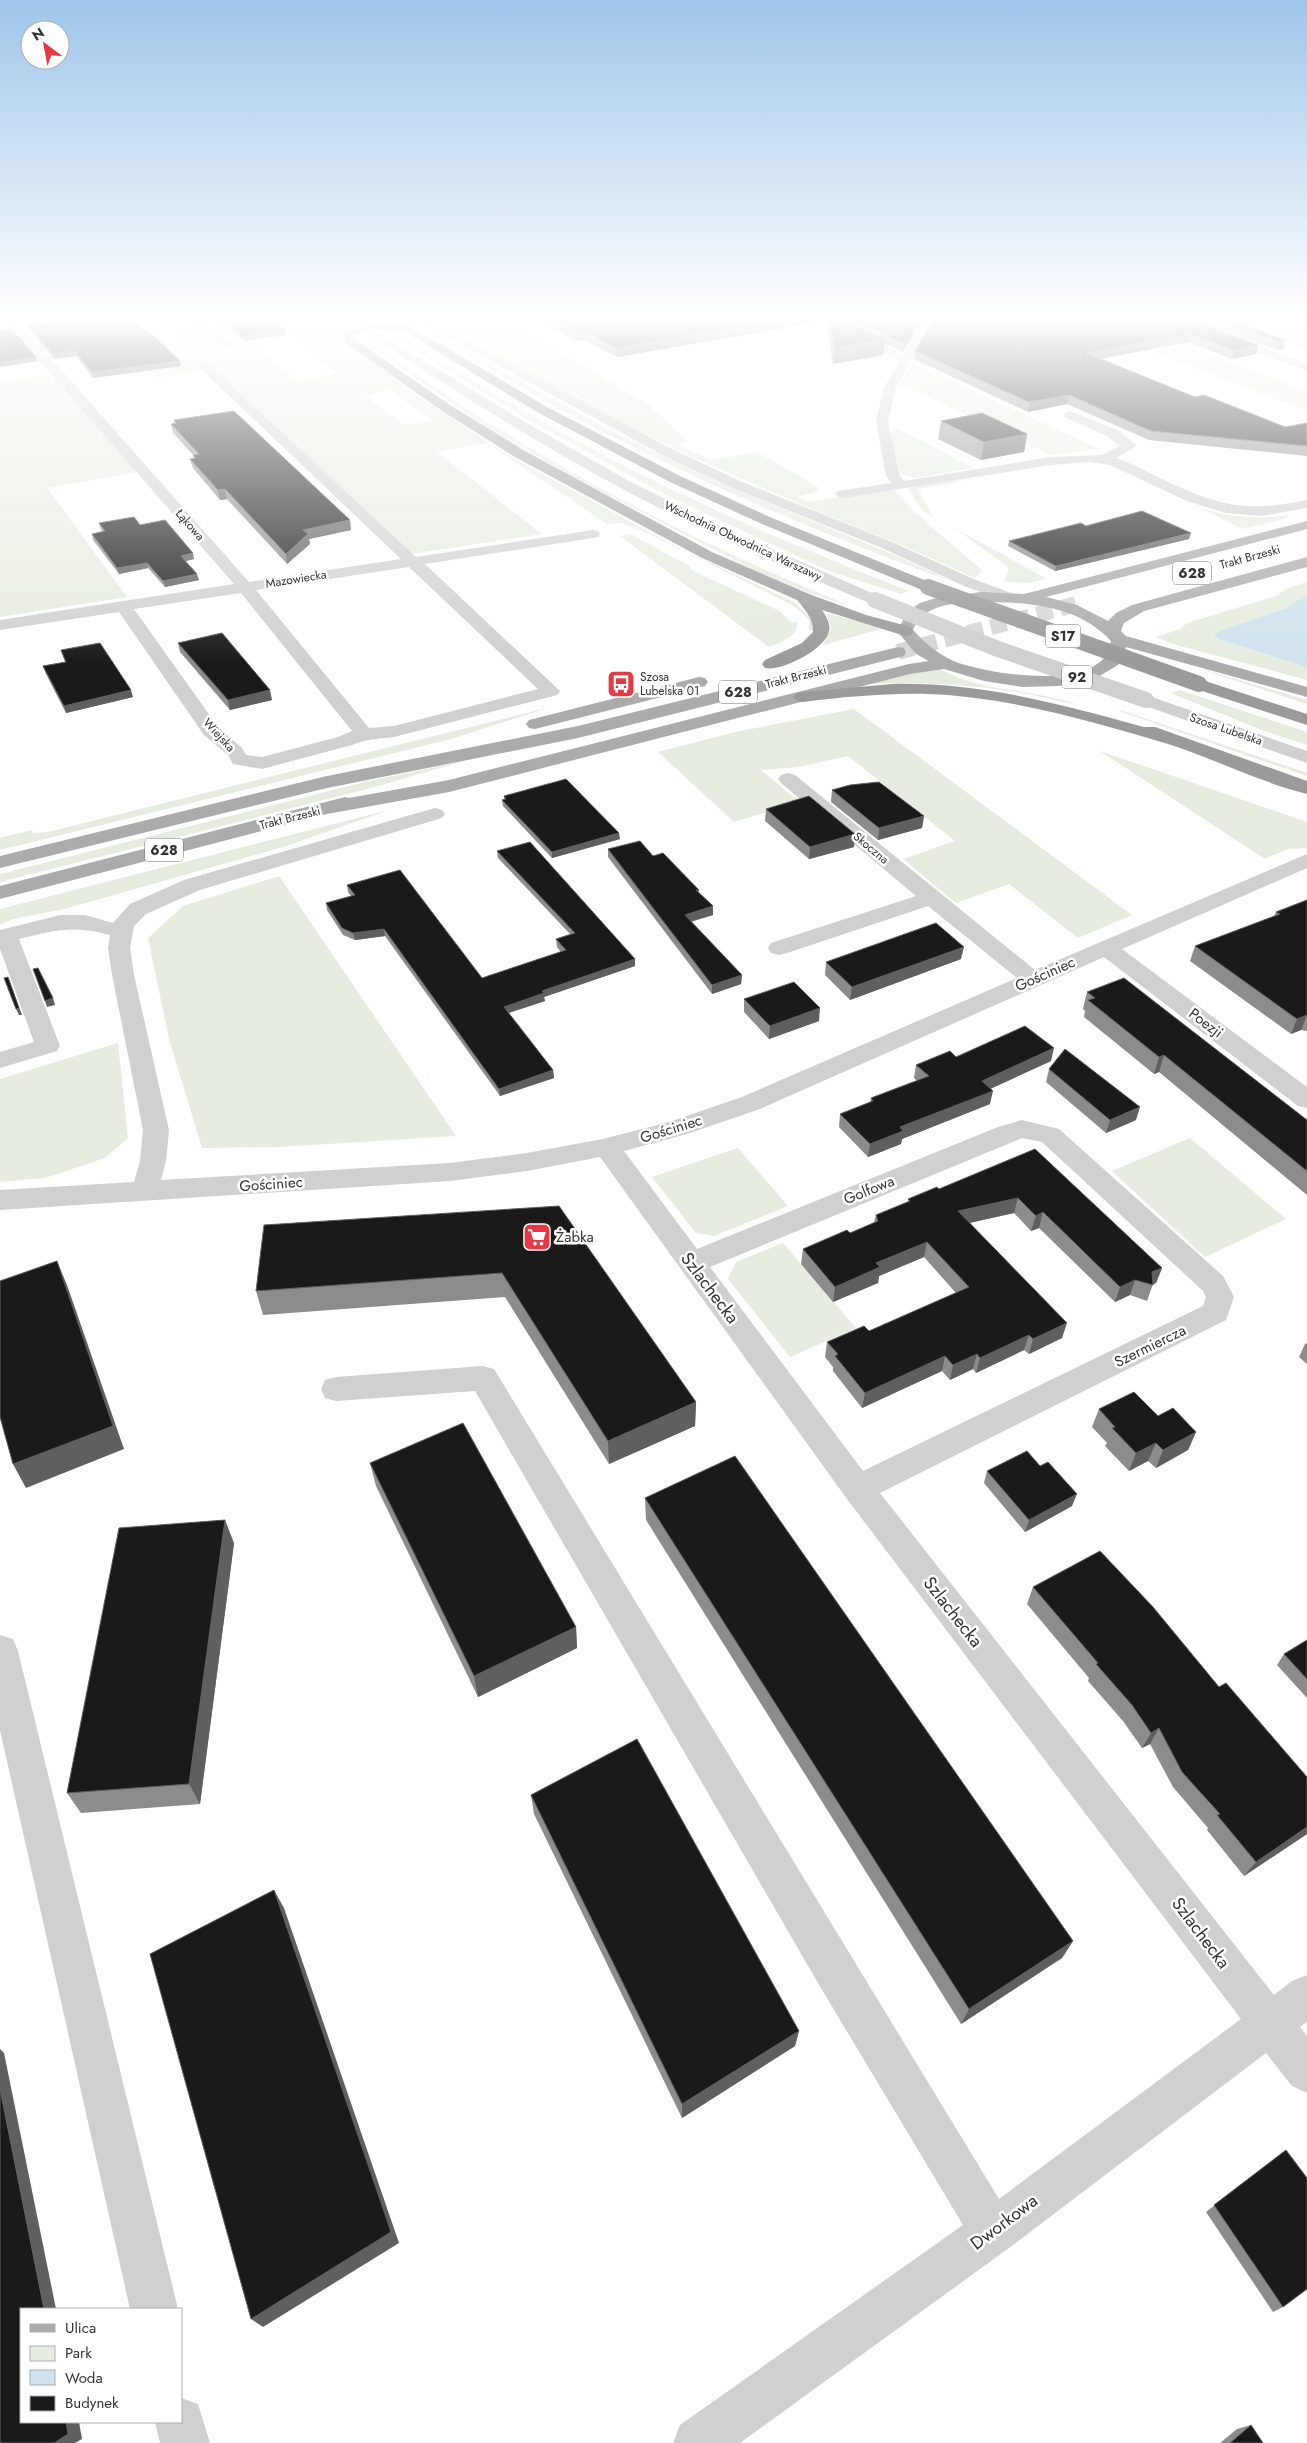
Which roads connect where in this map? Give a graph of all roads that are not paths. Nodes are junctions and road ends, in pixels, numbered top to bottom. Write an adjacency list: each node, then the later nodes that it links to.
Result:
1 (110, 434): 18 (street, Łąkowa)
2 (277, 434): 15 (street)
3 (488, 434): 19 (highway)
4 (537, 434): 35 (street, Wschodnia Obwodnica Warszawy / S17, bridge)
5 (589, 434): 36 (highway, S17, bridge)
6 (633, 434): 20 (street)
7 (885, 434): 10 (street)
8 (1113, 434): 9 (street)
9 (1105, 459): 10 (street); 12 (street)
10 (900, 485): 11 (street)
11 (843, 494)
12 (1307, 504)
13 (1307, 525): 20 (main road)
14 (593, 534): 15 (street, Mazowiecka)
15 (414, 561): 18 (street, Mazowiecka); 38 (street)
16 (1307, 563): 17 (street)
17 (1289, 567): 24 (main road)
18 (244, 587): 21 (street, Mazowiecka); 38 (street, Łąkowa)
19 (803, 597): 23 (highway); 28 (highway)
20 (1012, 598): 23 (main road); 24 (main road)
21 (122, 605): 22 (street, Mazowiecka); 38 (street, Wiejska)
22 (0, 625)
23 (904, 631): 25 (main road); 29 (main road, 92)
24 (1116, 635): 32 (main road, 92); 33 (main road)
25 (876, 639)
26 (829, 650): 28 (main road)
27 (898, 652): 37 (main road, Trakt Brzeski / 628)
28 (771, 664): 30 (main road)
29 (943, 664): 32 (main road, 92); 34 (main road)
30 (752, 669)
31 (713, 679): 42 (main road)
32 (1014, 681): 39 (highway)
33 (1307, 692)
34 (803, 697): 39 (highway); 44 (main road)
35 (1146, 700): 40 (street, Szosa Lubelska / S17)
36 (1307, 720)
37 (578, 732): 42 (main road, Trakt Brzeski / 628); 44 (main road, Trakt Brzeski / 628)
38 (363, 733)
39 (1164, 738): 43 (highway, Szosa Lubelska)
40 (1307, 757)
41 (788, 779): 49 (street, Skoczna)
42 (327, 782): 46 (main road, Trakt Brzeski / 628)
43 (1307, 788)
44 (328, 808): 48 (main road, Trakt Brzeski / 628)
45 (435, 814): 50 (street)
46 (0, 862)
47 (1300, 862): 52 (street, Gościniec)
48 (0, 893)
49 (931, 898): 53 (street); 54 (street, Skoczna)
50 (120, 931): 51 (street); 59 (street)
51 (3, 936): 55 (street)
52 (1105, 947): 54 (street, Gościniec); 56 (street, Poezji)
53 (779, 948)
54 (1032, 979): 58 (street, Gościniec)
55 (0, 1060)
56 (1307, 1100)
57 (1050, 1136): 61 (street, Golfowa); 63 (street, Szermiercza)
58 (607, 1148): 59 (street, Gościniec); 61 (street, Szlachecka)
59 (146, 1191): 60 (street, Gościniec)
60 (0, 1200)
61 (691, 1263): 63 (street, Szlachecka)
62 (336, 1389): 68 (street)
63 (858, 1489): 66 (street, Szlachecka)
64 (0, 1651): 69 (street)
65 (1307, 1996): 66 (street, Dworkowa)
66 (1271, 2024): 67 (street, Szlachecka); 68 (street, Dworkowa)
67 (1307, 2071)
68 (993, 2232): 72 (street, Dworkowa)
69 (154, 2308)
70 (180, 2423): 71 (street)
71 (185, 2443)
72 (698, 2443)

